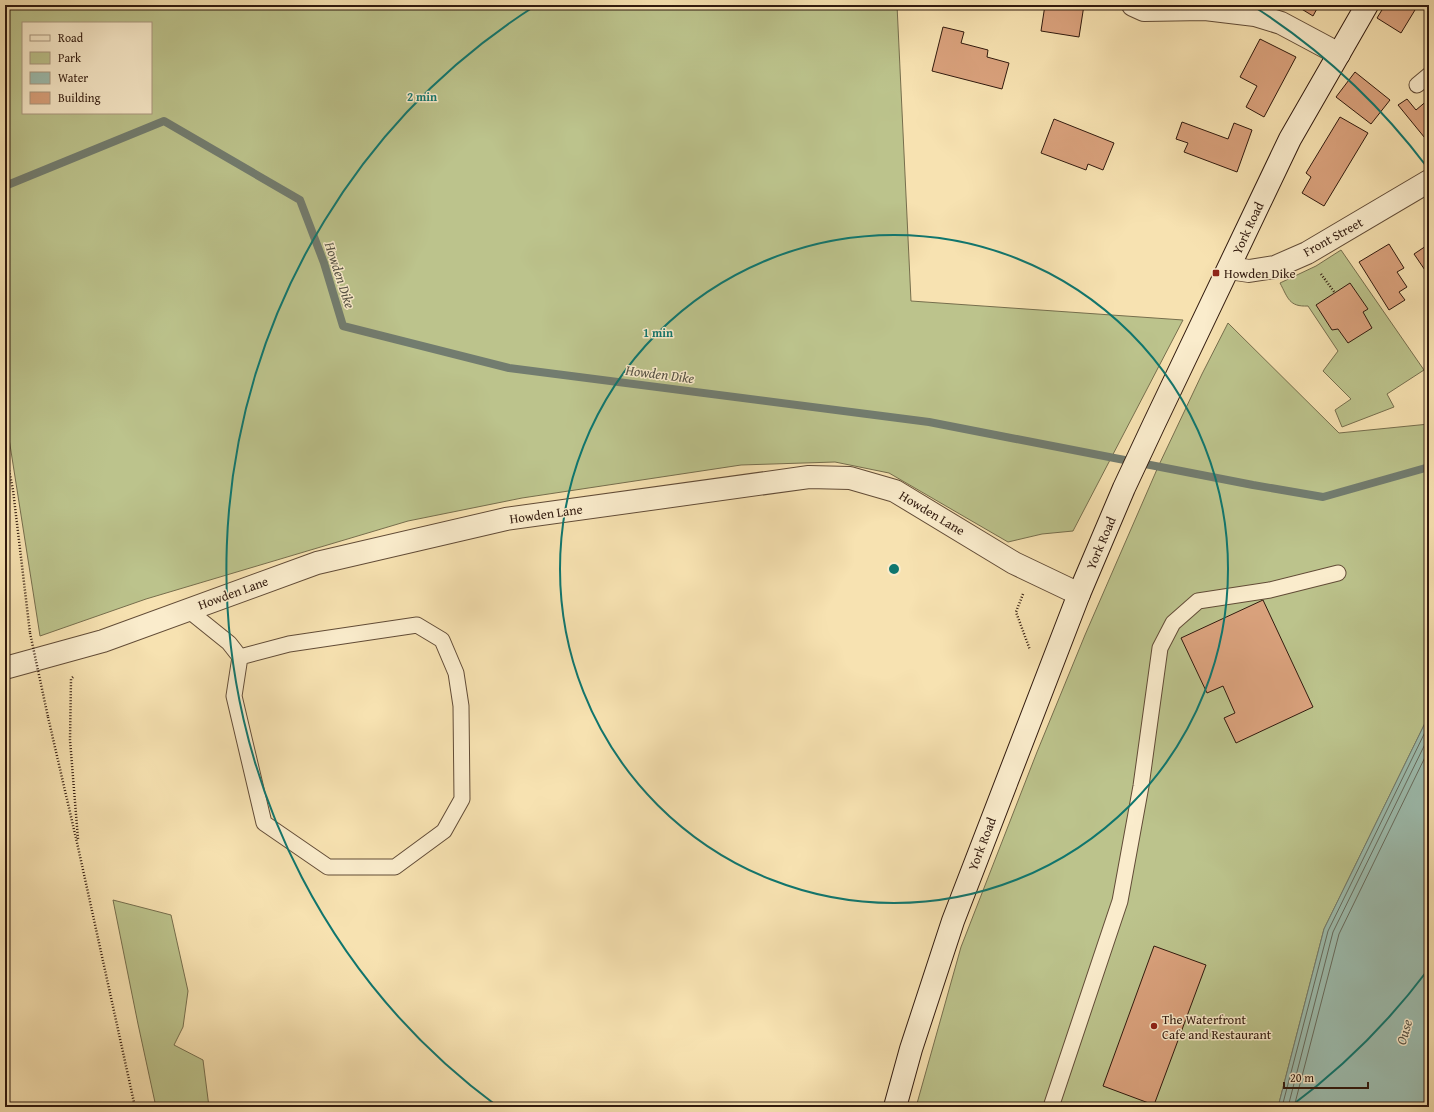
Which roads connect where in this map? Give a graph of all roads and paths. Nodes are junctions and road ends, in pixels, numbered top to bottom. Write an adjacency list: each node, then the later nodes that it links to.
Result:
1 (1133, 5): 3 (street)
2 (1367, 5): 3 (street, York Road)
3 (1339, 54): 7 (street, York Road)
4 (1429, 75): 5 (lane)
5 (1417, 85)
6 (1429, 181): 7 (street, Front Street)
7 (1229, 268): 10 (street, York Road)
8 (5, 450): 15 (path, bridge)
9 (1338, 573): 18 (lane)
10 (1079, 594): 11 (street, Howden Lane); 17 (street, York Road)
11 (188, 610): 12 (lane); 13 (street, Howden Lane)
12 (240, 657): 12 (lane)
13 (5, 668)
14 (76, 674): 15 (path)
15 (78, 847): 16 (path)
16 (135, 1107)
17 (895, 1107)
18 (1051, 1107)

